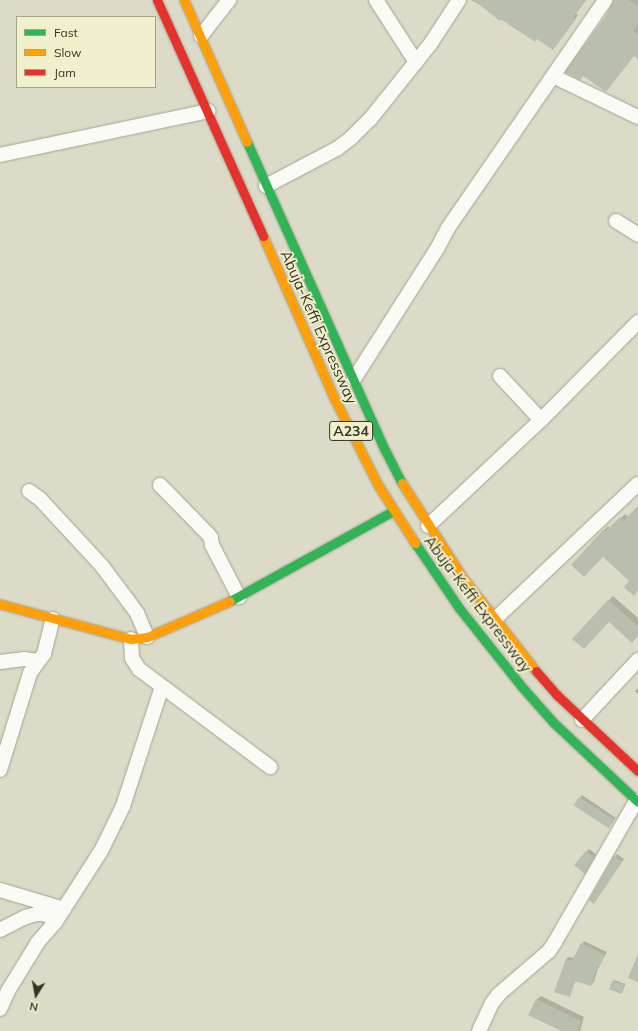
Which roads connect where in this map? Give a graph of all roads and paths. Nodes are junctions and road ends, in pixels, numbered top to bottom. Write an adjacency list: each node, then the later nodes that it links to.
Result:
1 (158, 0): 10 (main road, Abuja-Keffi Expressway / A234)
2 (184, 0): 7 (main road, Abuja-Keffi Expressway / A234)
3 (229, 0): 7 (street)
4 (376, 0): 8 (street)
5 (459, 0): 8 (street)
6 (605, 0): 9 (street)
7 (201, 36): 13 (main road, Abuja-Keffi Expressway / A234)
8 (416, 62): 13 (street)
9 (554, 76): 11 (street); 18 (street)
10 (208, 111): 12 (street); 23 (main road, Abuja-Keffi Expressway / A234)
11 (638, 117)
12 (0, 155)
13 (266, 186): 18 (main road, Abuja-Keffi Expressway / A234)
14 (616, 221): 15 (street)
15 (638, 235)
16 (638, 322): 19 (street)
17 (500, 376): 19 (street)
18 (354, 379): 24 (main road, Abuja-Keffi Expressway / A234)
19 (541, 420): 24 (street)
20 (638, 484): 28 (street)
21 (160, 485): 25 (street)
22 (29, 491): 29 (street)
23 (393, 511): 25 (main road); 39 (main road, Abuja-Keffi Expressway / A234)
24 (428, 526): 28 (main road, Abuja-Keffi Expressway / A234)
25 (239, 597): 29 (main road)
26 (0, 604): 27 (main road)
27 (53, 619): 30 (main road); 32 (street)
28 (494, 620): 35 (main road, Abuja-Keffi Expressway / A234)
29 (147, 637): 30 (main road)
30 (131, 639): 34 (street)
31 (638, 660): 35 (street)
32 (38, 661): 33 (street); 37 (street)
33 (0, 662)
34 (162, 687): 36 (street); 41 (street)
35 (582, 720): 38 (main road, Abuja-Keffi Expressway / A234)
36 (270, 767)
37 (0, 770)
38 (638, 771)
39 (637, 801): 45 (street)
40 (0, 890): 41 (street)
41 (60, 915): 42 (street); 43 (street)
42 (0, 930)
43 (4, 990): 44 (street)
44 (0, 1009)
45 (479, 1031)

